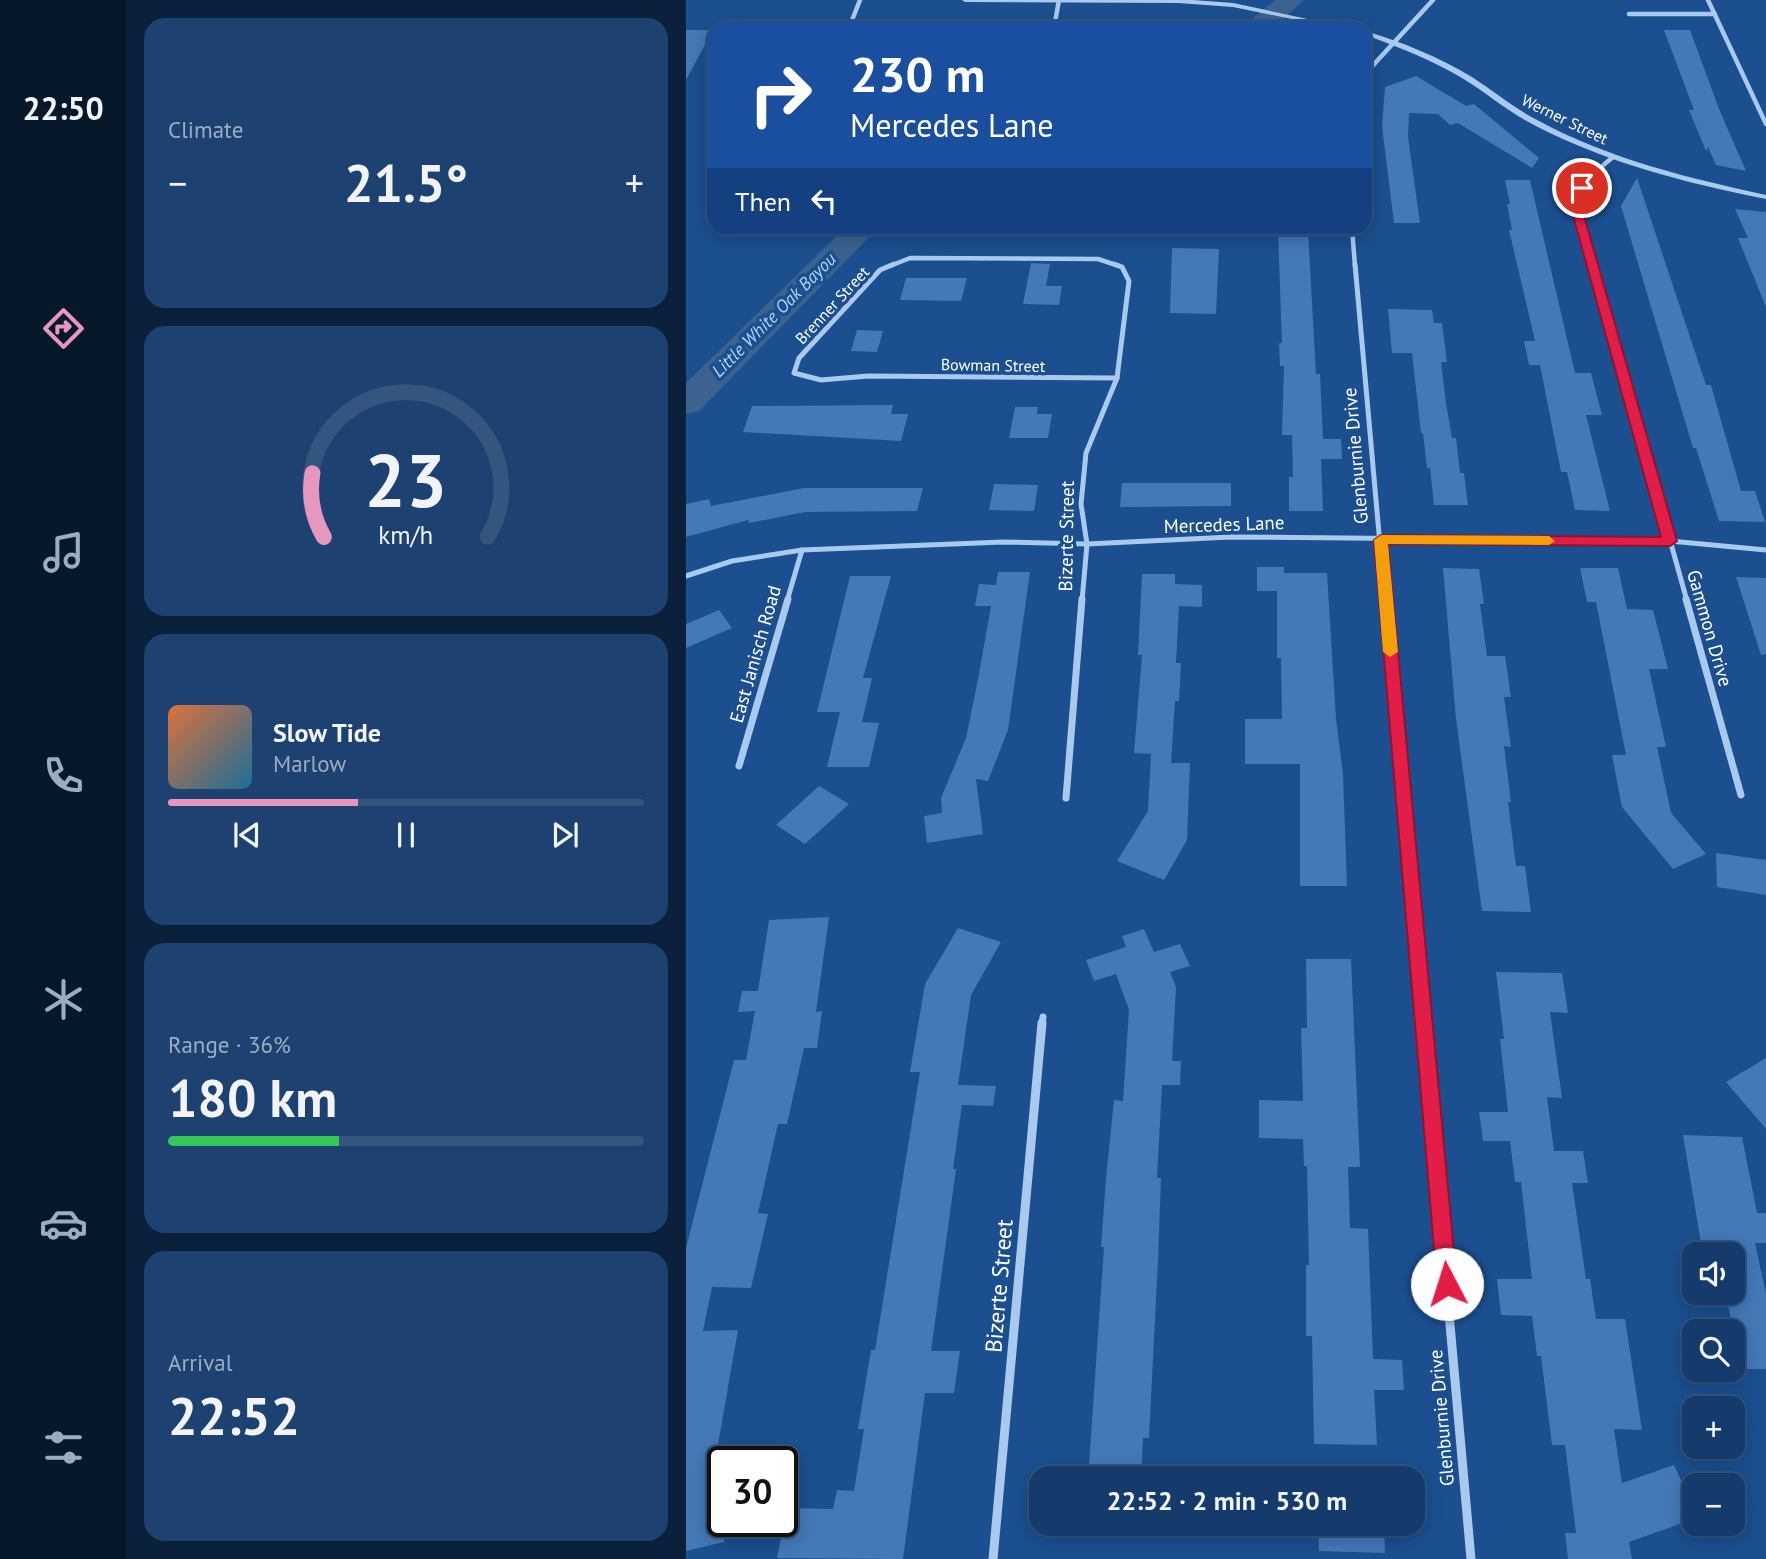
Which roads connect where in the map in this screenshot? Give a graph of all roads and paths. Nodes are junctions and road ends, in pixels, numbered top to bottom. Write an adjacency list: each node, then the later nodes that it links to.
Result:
1 (860, 0): 9 (street)
2 (965, 0): 3 (street)
3 (1059, 0): 4 (street); 10 (street)
4 (1179, 0): 11 (street)
5 (1433, 0): 13 (street)
6 (1708, 0): 8 (street)
7 (1629, 14): 8 (street)
8 (1715, 14): 15 (street)
9 (852, 21)
10 (1055, 21)
11 (1317, 21)
12 (1372, 35): 13 (street, Werner Street)
13 (1394, 42): 14 (street); 16 (street, Werner Street)
14 (1372, 66)
15 (1766, 124)
16 (1613, 158): 17 (street, Werner Street); 23 (street, Gammon Drive)
17 (1766, 197)
18 (1353, 235): 22 (street, Glenburnie Drive)
19 (1056, 258): 20 (street, Brenner Street); 21 (street, Bizerte Street)
20 (868, 376): 21 (street, Bowman Street)
21 (1117, 378): 24 (street, Bizerte Street)
22 (1381, 540): 23 (street, Mercedes Lane); 24 (street, Mercedes Lane); 33 (street, Glenburnie Drive)
23 (1670, 541): 26 (street, Mercedes Lane); 29 (street, Gammon Drive)
24 (1087, 544): 25 (street, Mercedes Lane); 30 (street, Bizerte Street)
25 (802, 550): 27 (street, Mercedes Lane); 28 (street, East Janisch Road)
26 (1766, 550)
27 (686, 576)
28 (739, 766)
29 (1741, 795)
30 (1066, 797)
31 (1043, 1017): 32 (street, Bizerte Street)
32 (993, 1559)
33 (1471, 1559)

